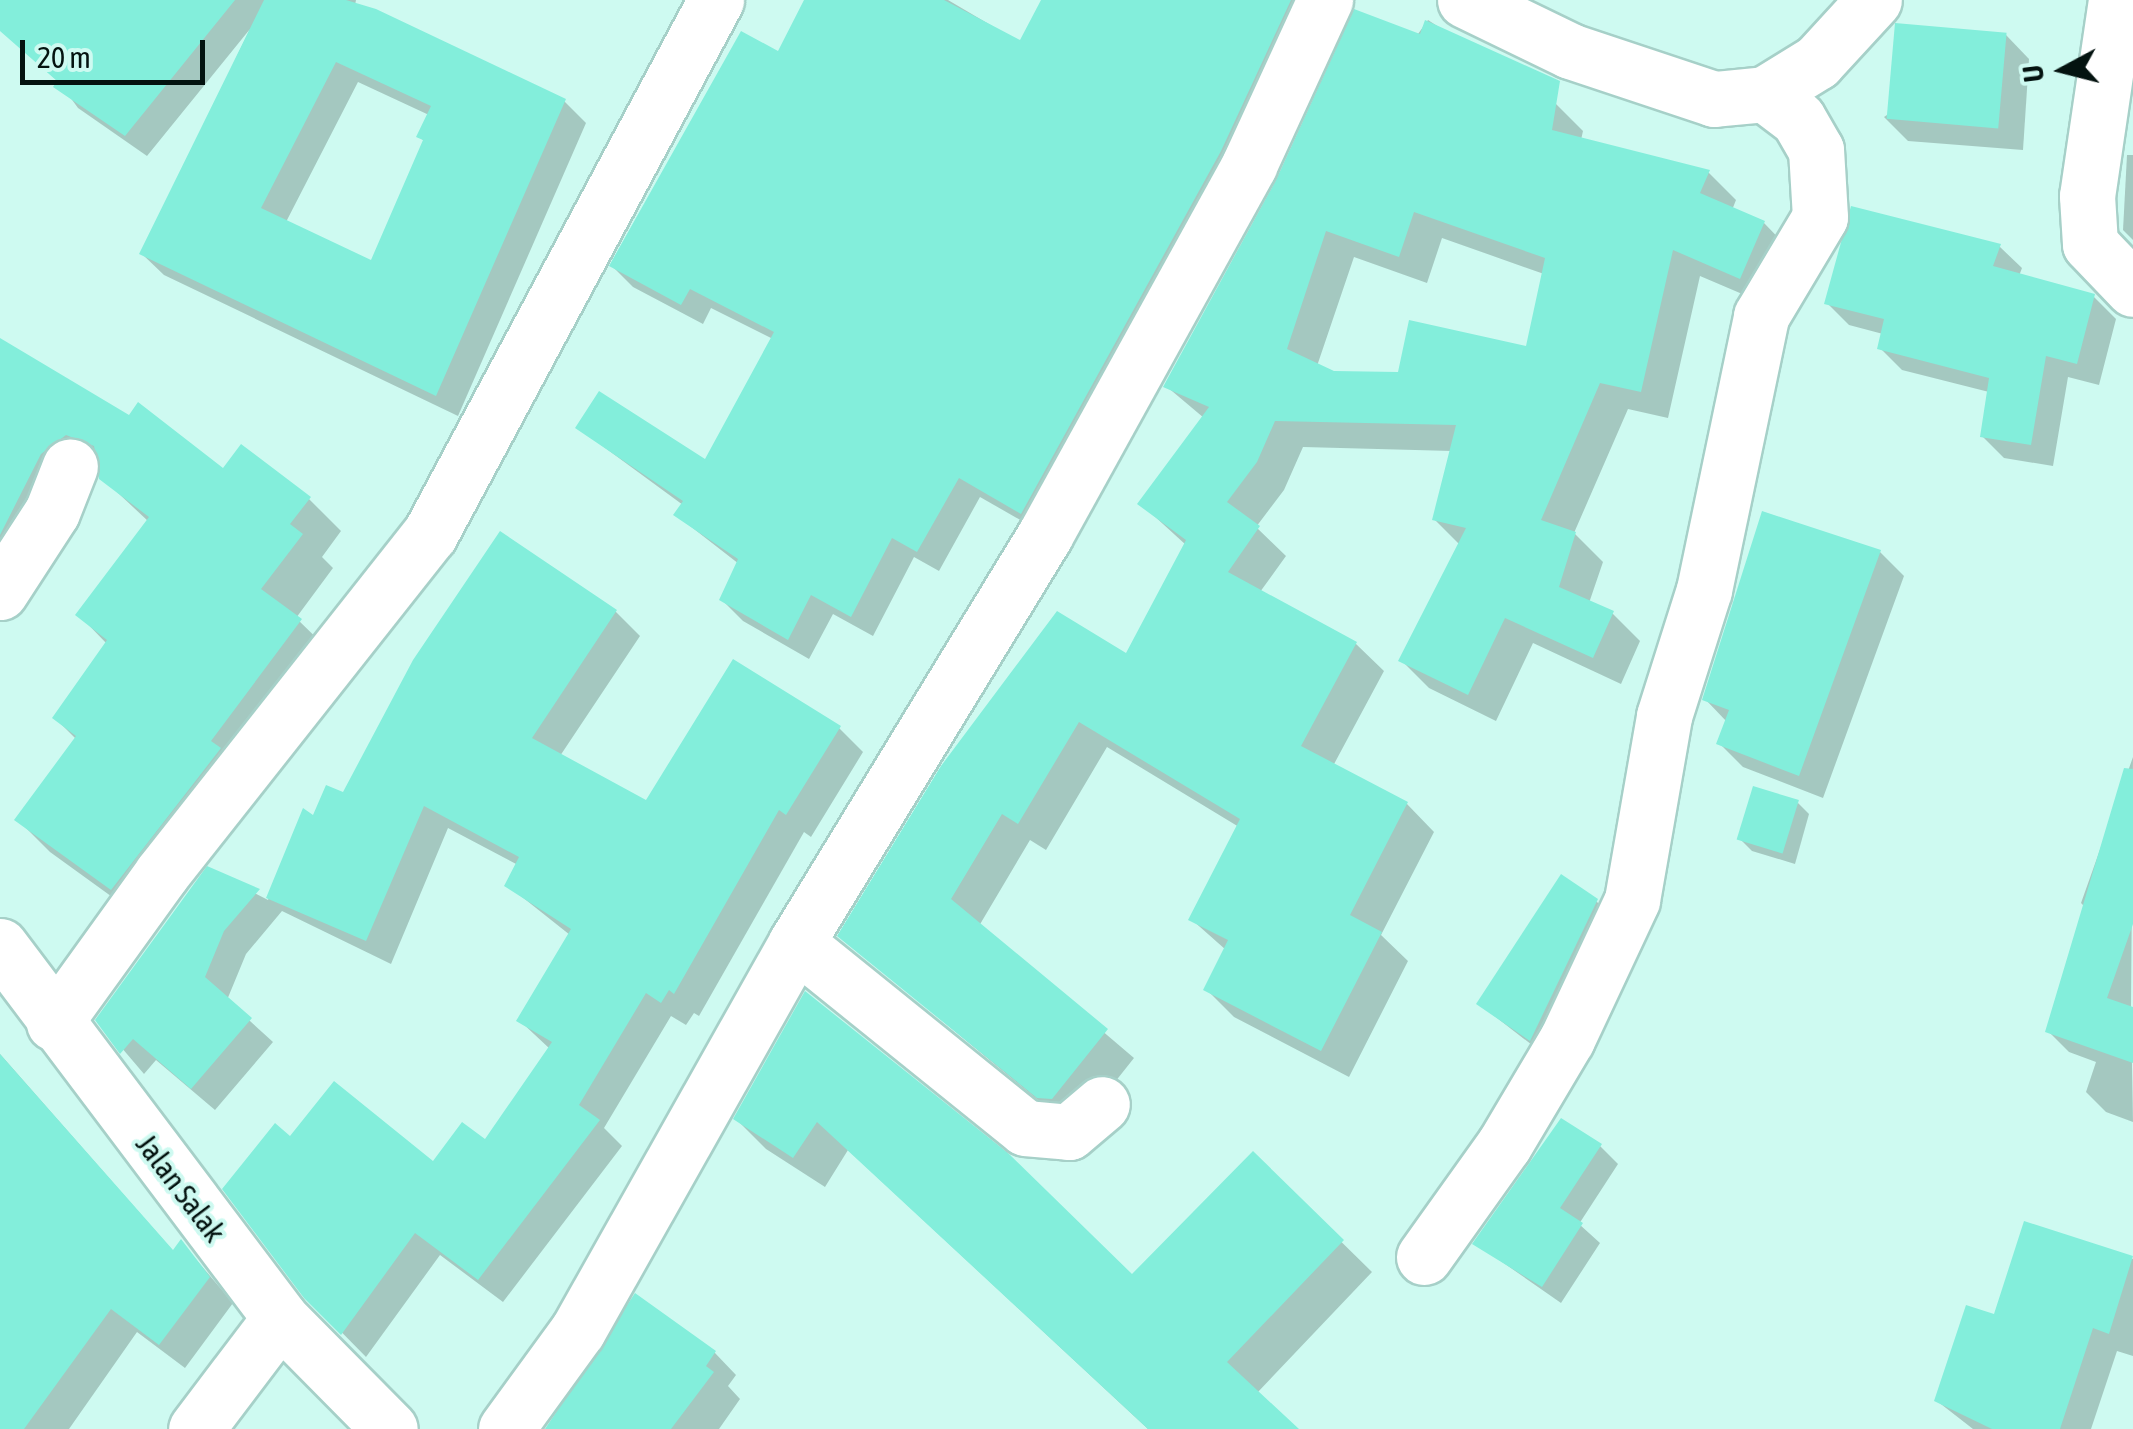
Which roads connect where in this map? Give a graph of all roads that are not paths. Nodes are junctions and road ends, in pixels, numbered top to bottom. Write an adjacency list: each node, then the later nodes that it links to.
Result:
1 (716, 0): 12 (street)
2 (1326, 0): 10 (street)
3 (1465, 0): 6 (street)
4 (1874, 0): 6 (street)
5 (2116, 0): 7 (street)
6 (1765, 94): 14 (street)
7 (2133, 289)
8 (70, 466): 9 (street)
9 (0, 592)
10 (796, 943): 13 (street); 18 (street)
11 (0, 946): 12 (street, Jalan Salak)
12 (54, 1023): 15 (street, Jalan Salak)
13 (1102, 1104)
14 (1424, 1258)
15 (280, 1318): 16 (street); 17 (street, Jalan Salak)
16 (196, 1429)
17 (390, 1429)
18 (506, 1429)

